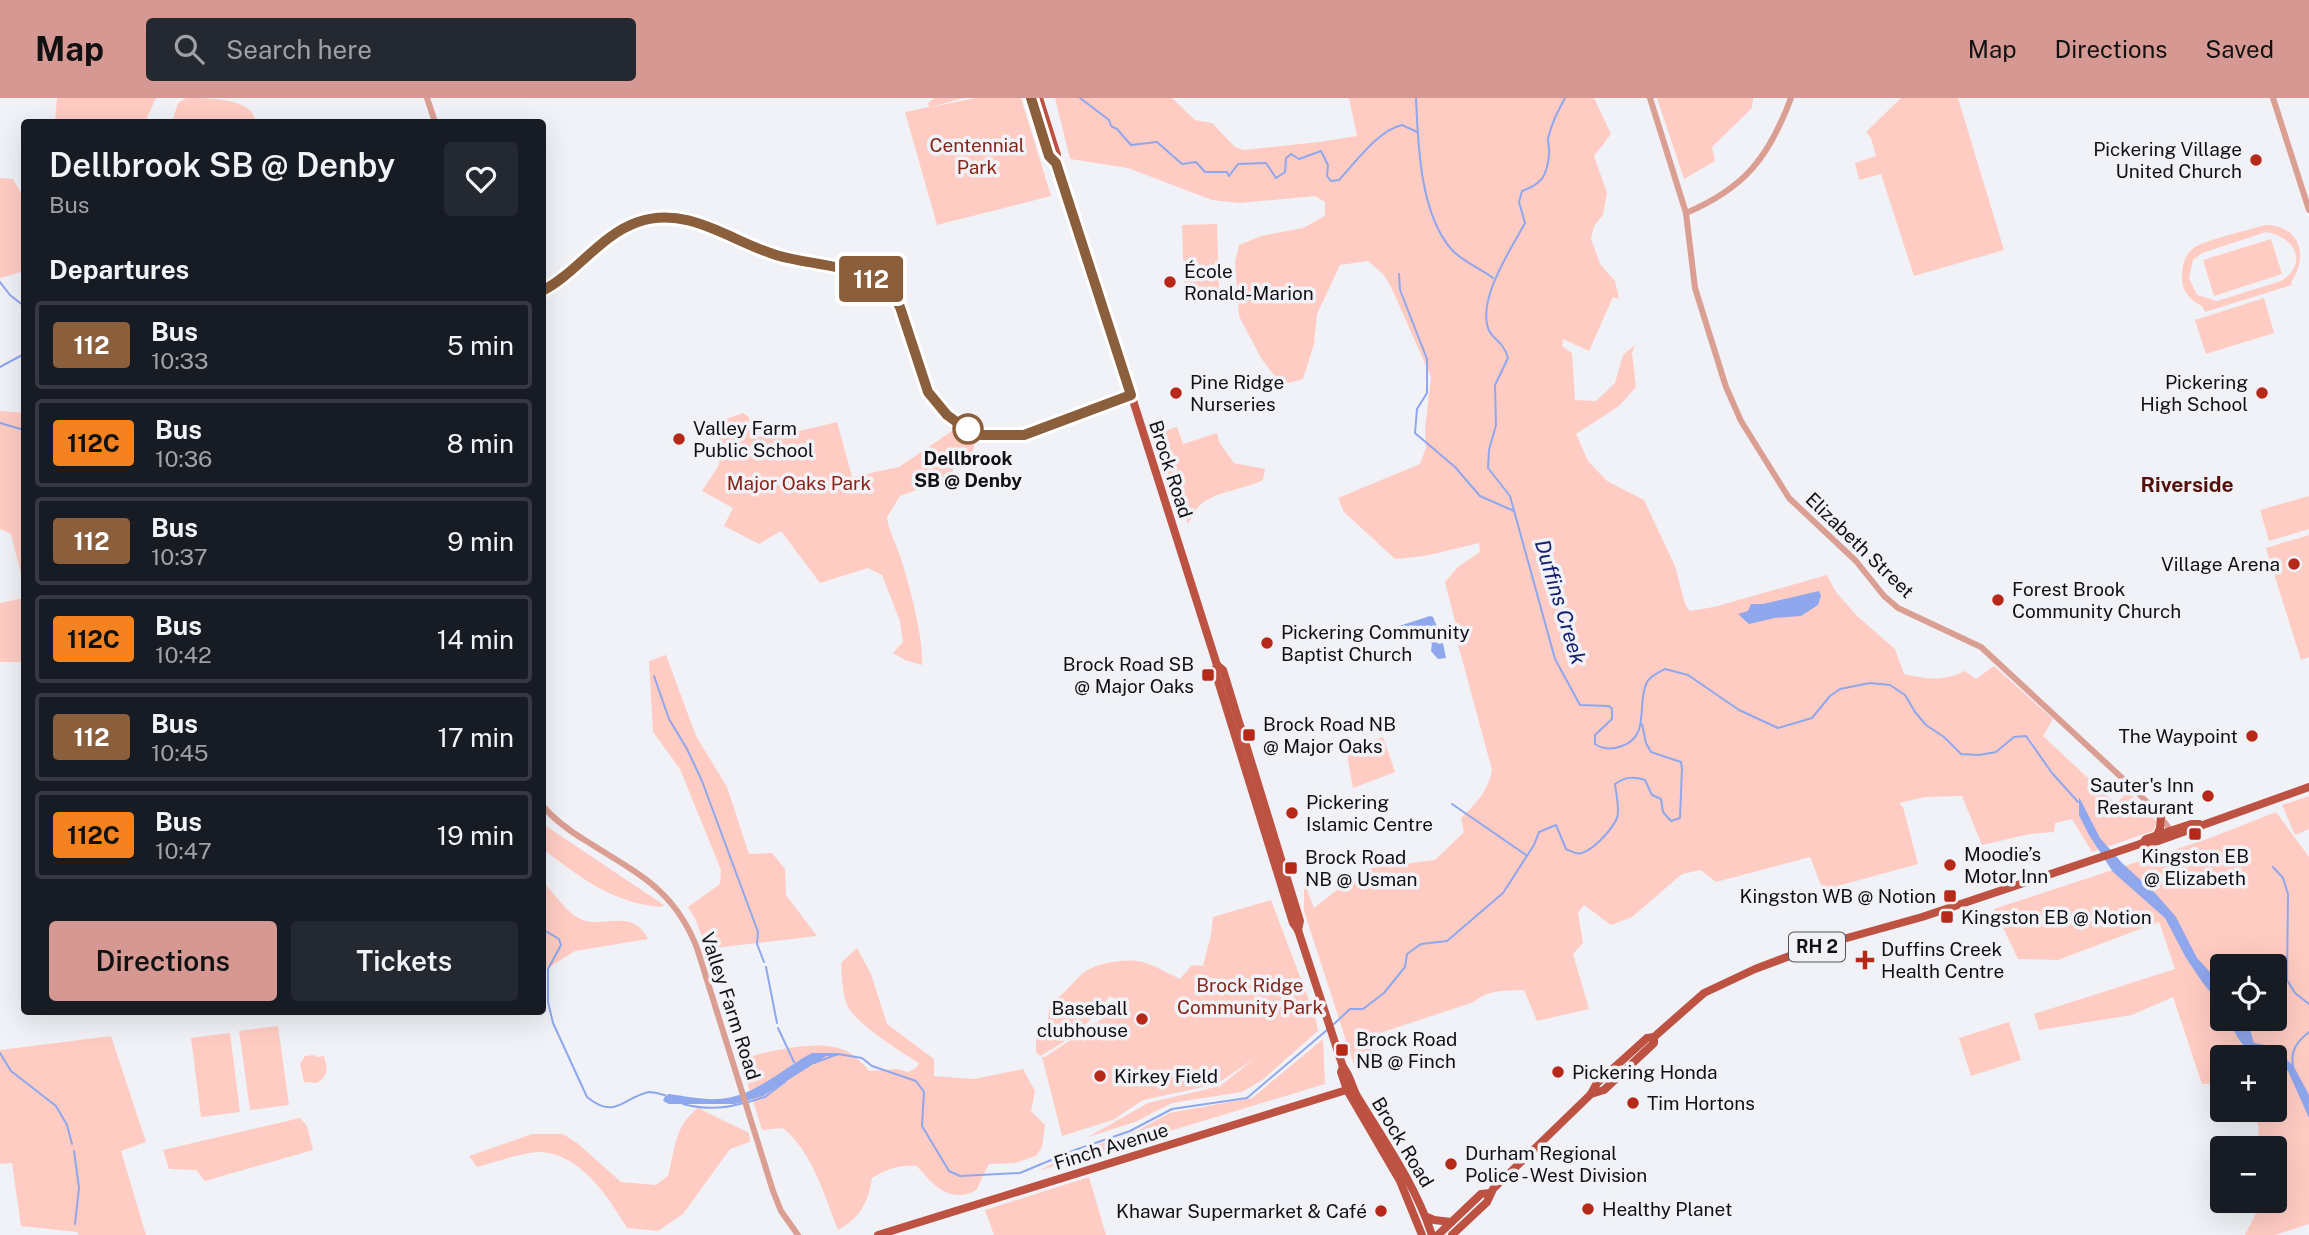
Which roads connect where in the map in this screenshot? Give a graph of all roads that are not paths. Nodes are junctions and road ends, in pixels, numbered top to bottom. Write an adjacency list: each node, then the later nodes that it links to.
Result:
1 (426, 98): 7 (street)
2 (1031, 98): 8 (main road, Brock Road)
3 (1039, 98): 8 (main road, Brock Road)
4 (1650, 98): 10 (street, Elizabeth Street)
5 (1791, 98): 10 (street)
6 (2273, 98): 9 (street)
7 (434, 119)
8 (1056, 163): 11 (main road, Brock Road)
9 (2309, 210)
10 (1686, 213): 14 (street, Elizabeth Street)
11 (1217, 665): 17 (main road, Brock Road); 19 (main road, Brock Road)
12 (2309, 787): 15 (main road, RH 2)
13 (546, 809): 25 (street, Valley Farm Road)
14 (2161, 816): 15 (street, Elizabeth Street); 16 (main road)
15 (2173, 833): 16 (main road, RH 2); 18 (main road, RH 2)
16 (2157, 835): 18 (main road, RH 2)
17 (1266, 840): 19 (main road); 20 (main road, Brock Road)
18 (2143, 843): 22 (main road, RH 2)
19 (1276, 847): 20 (main road, Brock Road)
20 (1298, 930): 21 (main road, Brock Road)
21 (1350, 1089): 23 (main road, Brock Road); 26 (main road, Finch Avenue); 27 (main road, Brock Road)
22 (1490, 1192): 24 (main road, RH 2); 29 (main road)
23 (1427, 1217): 24 (main road); 28 (main road, Brock Road)
24 (1451, 1222): 28 (main road, RH 2)
25 (798, 1235)
26 (878, 1235)
27 (1422, 1235)
28 (1435, 1235)
29 (1452, 1235)

